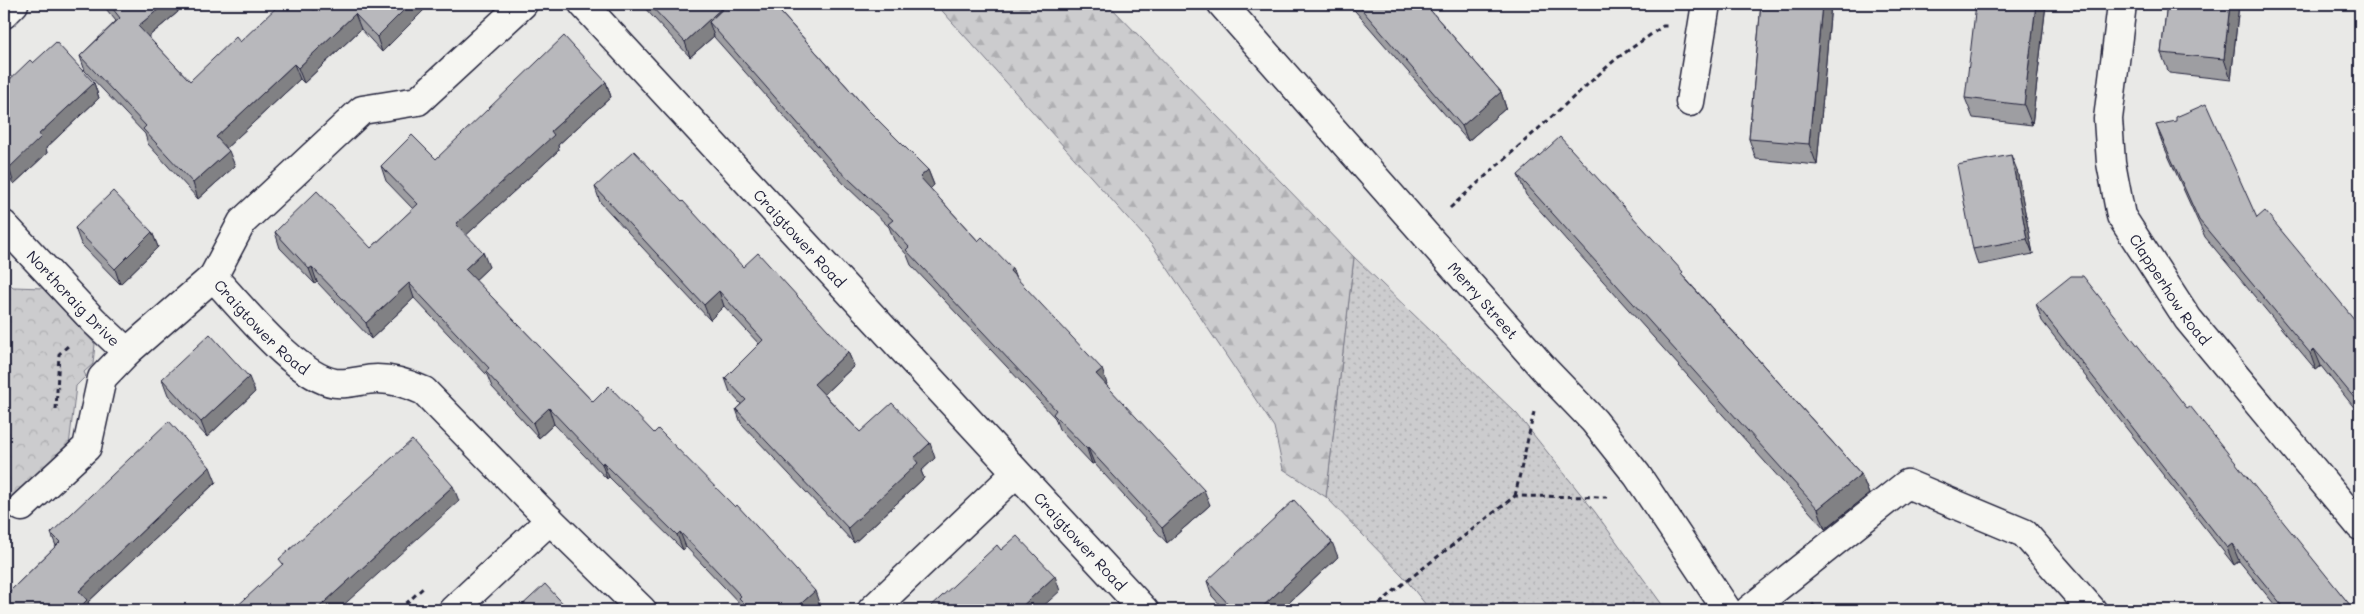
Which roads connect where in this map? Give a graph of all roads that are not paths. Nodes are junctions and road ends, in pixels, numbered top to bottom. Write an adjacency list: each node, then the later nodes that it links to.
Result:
1 (14, 4): 6 (street)
2 (523, 4): 10 (street, Craigtower Road)
3 (583, 4): 12 (street, Craigtower Road)
4 (1222, 4): 20 (street, Merry Street)
5 (2122, 4): 15 (street, Clapperhow Road)
6 (4, 14)
7 (1704, 15): 8 (street)
8 (1690, 102)
9 (4, 225): 11 (street, Northcraig Drive)
10 (214, 277): 11 (street, Northcraig Drive); 14 (street, Craigtower Road)
11 (127, 352): 13 (street)
12 (1015, 474): 18 (street); 19 (street, Craigtower Road)
13 (22, 507)
14 (550, 520): 16 (street); 17 (street, Craigtower Road)
15 (2360, 526)
16 (453, 610)
17 (642, 610)
18 (872, 610)
19 (1144, 610)
20 (1727, 610)
21 (1748, 610): 22 (street)
22 (2092, 610)

